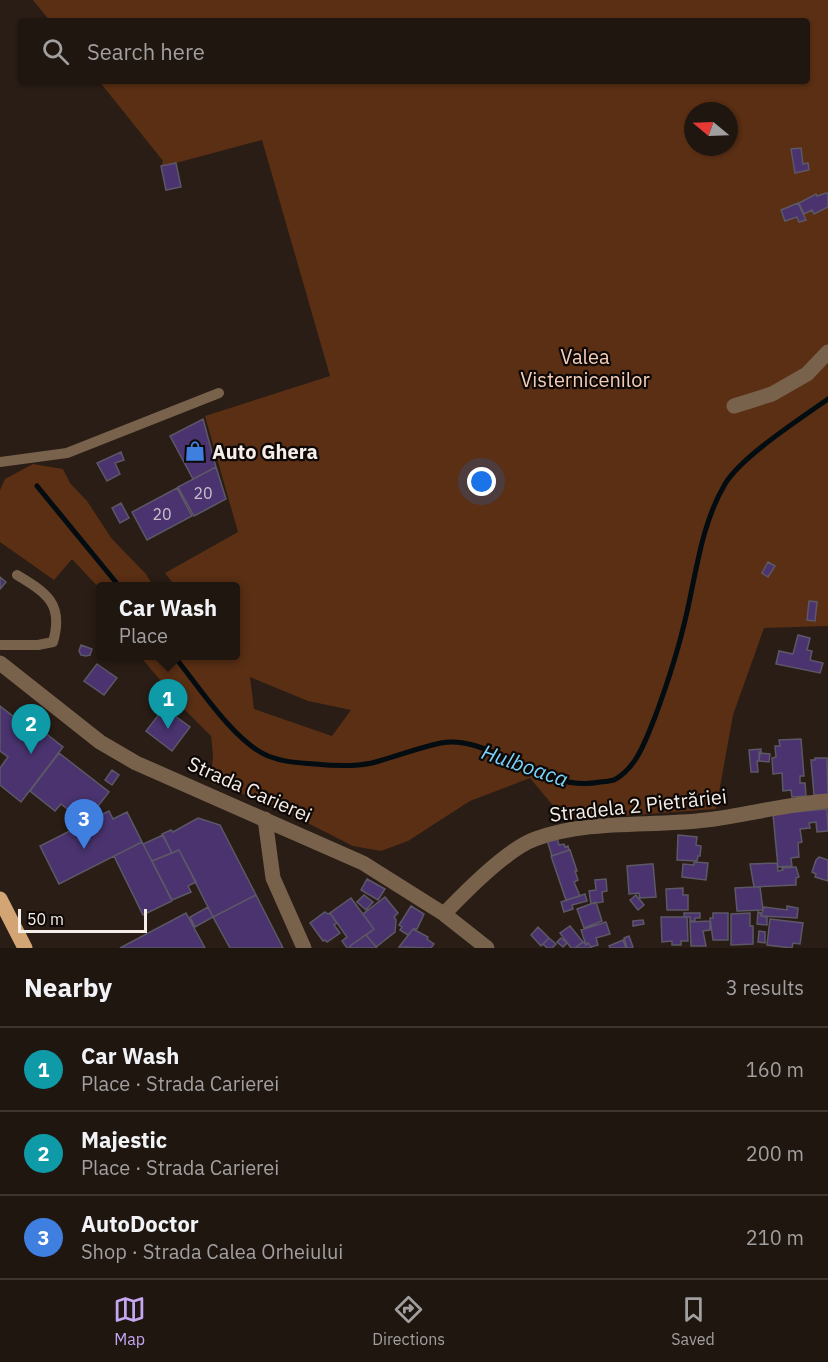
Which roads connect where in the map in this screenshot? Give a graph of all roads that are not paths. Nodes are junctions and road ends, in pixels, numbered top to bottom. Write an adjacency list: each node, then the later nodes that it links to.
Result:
1 (828, 352): 3 (street)
2 (219, 393): 4 (lane)
3 (734, 406)
4 (0, 462)
5 (17, 574): 6 (lane)
6 (0, 645)
7 (0, 663): 9 (street, Strada Carierei)
8 (828, 801): 11 (street, Stradela 2 Pietrăriei)
9 (266, 819): 11 (street, Strada Carierei); 13 (street)
10 (0, 899): 12 (main road)
11 (444, 914): 14 (street, Strada Carierei)
12 (25, 948)
13 (304, 948)
14 (487, 948)

